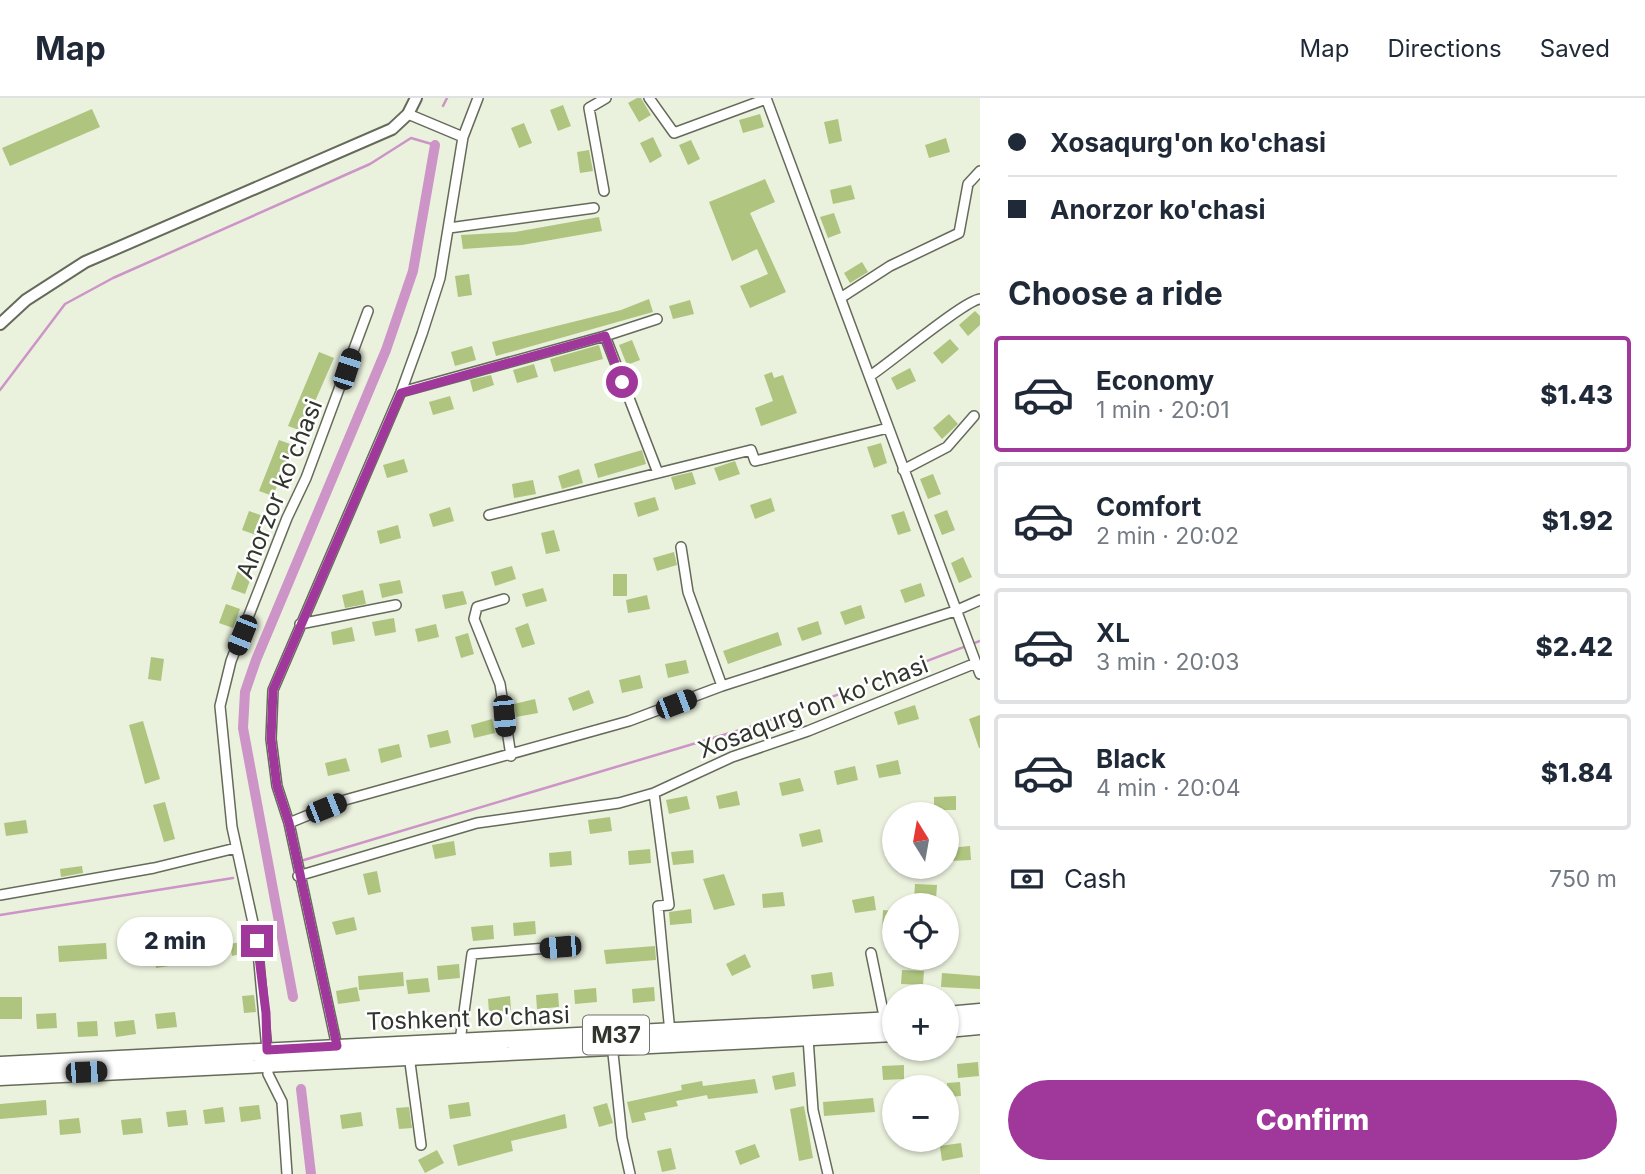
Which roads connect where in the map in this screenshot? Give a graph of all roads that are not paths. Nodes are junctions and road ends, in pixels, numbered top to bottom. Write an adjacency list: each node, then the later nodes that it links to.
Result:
1 (416, 98): 6 (street)
2 (478, 98): 7 (street)
3 (606, 98): 9 (street)
4 (649, 98): 5 (street)
5 (766, 98): 12 (street)
6 (408, 114): 7 (street); 16 (street)
7 (463, 137): 11 (street)
8 (980, 171): 12 (street)
9 (604, 191)
10 (594, 208): 11 (street)
11 (449, 229): 19 (street)
12 (842, 297): 18 (street)
13 (980, 299): 18 (street)
14 (368, 311): 37 (street, Anorzor ko'chasi)
15 (657, 319): 17 (street)
16 (0, 324)
17 (605, 336): 19 (street); 23 (street)
18 (870, 376): 21 (street)
19 (401, 393): 30 (street)
20 (974, 416): 22 (street)
21 (888, 428): 22 (street); 23 (street)
22 (903, 470): 29 (street)
23 (658, 473): 24 (street)
24 (489, 515)
25 (681, 547): 33 (street)
26 (504, 599): 34 (street)
27 (980, 600): 29 (street, Xosaqurg'on ko'chasi)
28 (396, 605): 30 (street)
29 (955, 611): 31 (street); 33 (street, Xosaqurg'on ko'chasi)
30 (300, 624): 36 (street)
31 (976, 663): 32 (street); 35 (street, Xosaqurg'on ko'chasi)
32 (980, 674)
33 (722, 685): 34 (street, Xosaqurg'on ko'chasi)
34 (510, 756): 36 (street, Xosaqurg'on ko'chasi)
35 (654, 793): 38 (street, Xosaqurg'on ko'chasi); 49 (street)
36 (289, 823): 38 (street)
37 (236, 848): 39 (street); 55 (street, Anorzor ko'chasi)
38 (298, 876): 53 (street)
39 (0, 895)
40 (560, 947): 51 (street)
41 (871, 953): 42 (street)
42 (882, 993)
43 (980, 1012): 44 (highway)
44 (959, 1015)
45 (882, 1025): 49 (highway, Toshkent ko'chasi / M37)
46 (882, 1026): 50 (highway, Toshkent ko'chasi / M37)
47 (980, 1026): 48 (highway)
48 (959, 1028)
49 (670, 1033): 52 (highway, Toshkent ko'chasi / M37)
50 (808, 1038): 52 (highway, Toshkent ko'chasi / M37); 61 (street)
51 (460, 1041): 52 (highway, Toshkent ko'chasi / M37); 53 (highway, Toshkent ko'chasi / M37)
52 (612, 1041): 54 (highway, Toshkent ko'chasi / M37); 60 (street)
53 (338, 1053): 54 (highway, Toshkent ko'chasi / M37); 55 (highway, M37)
54 (409, 1055): 58 (street)
55 (267, 1057): 56 (highway, M37); 57 (highway, M37); 59 (street, Anorzor ko'chasi)
56 (0, 1065)
57 (0, 1077)
58 (421, 1145)
59 (287, 1174)
60 (630, 1174)
61 (828, 1174)

